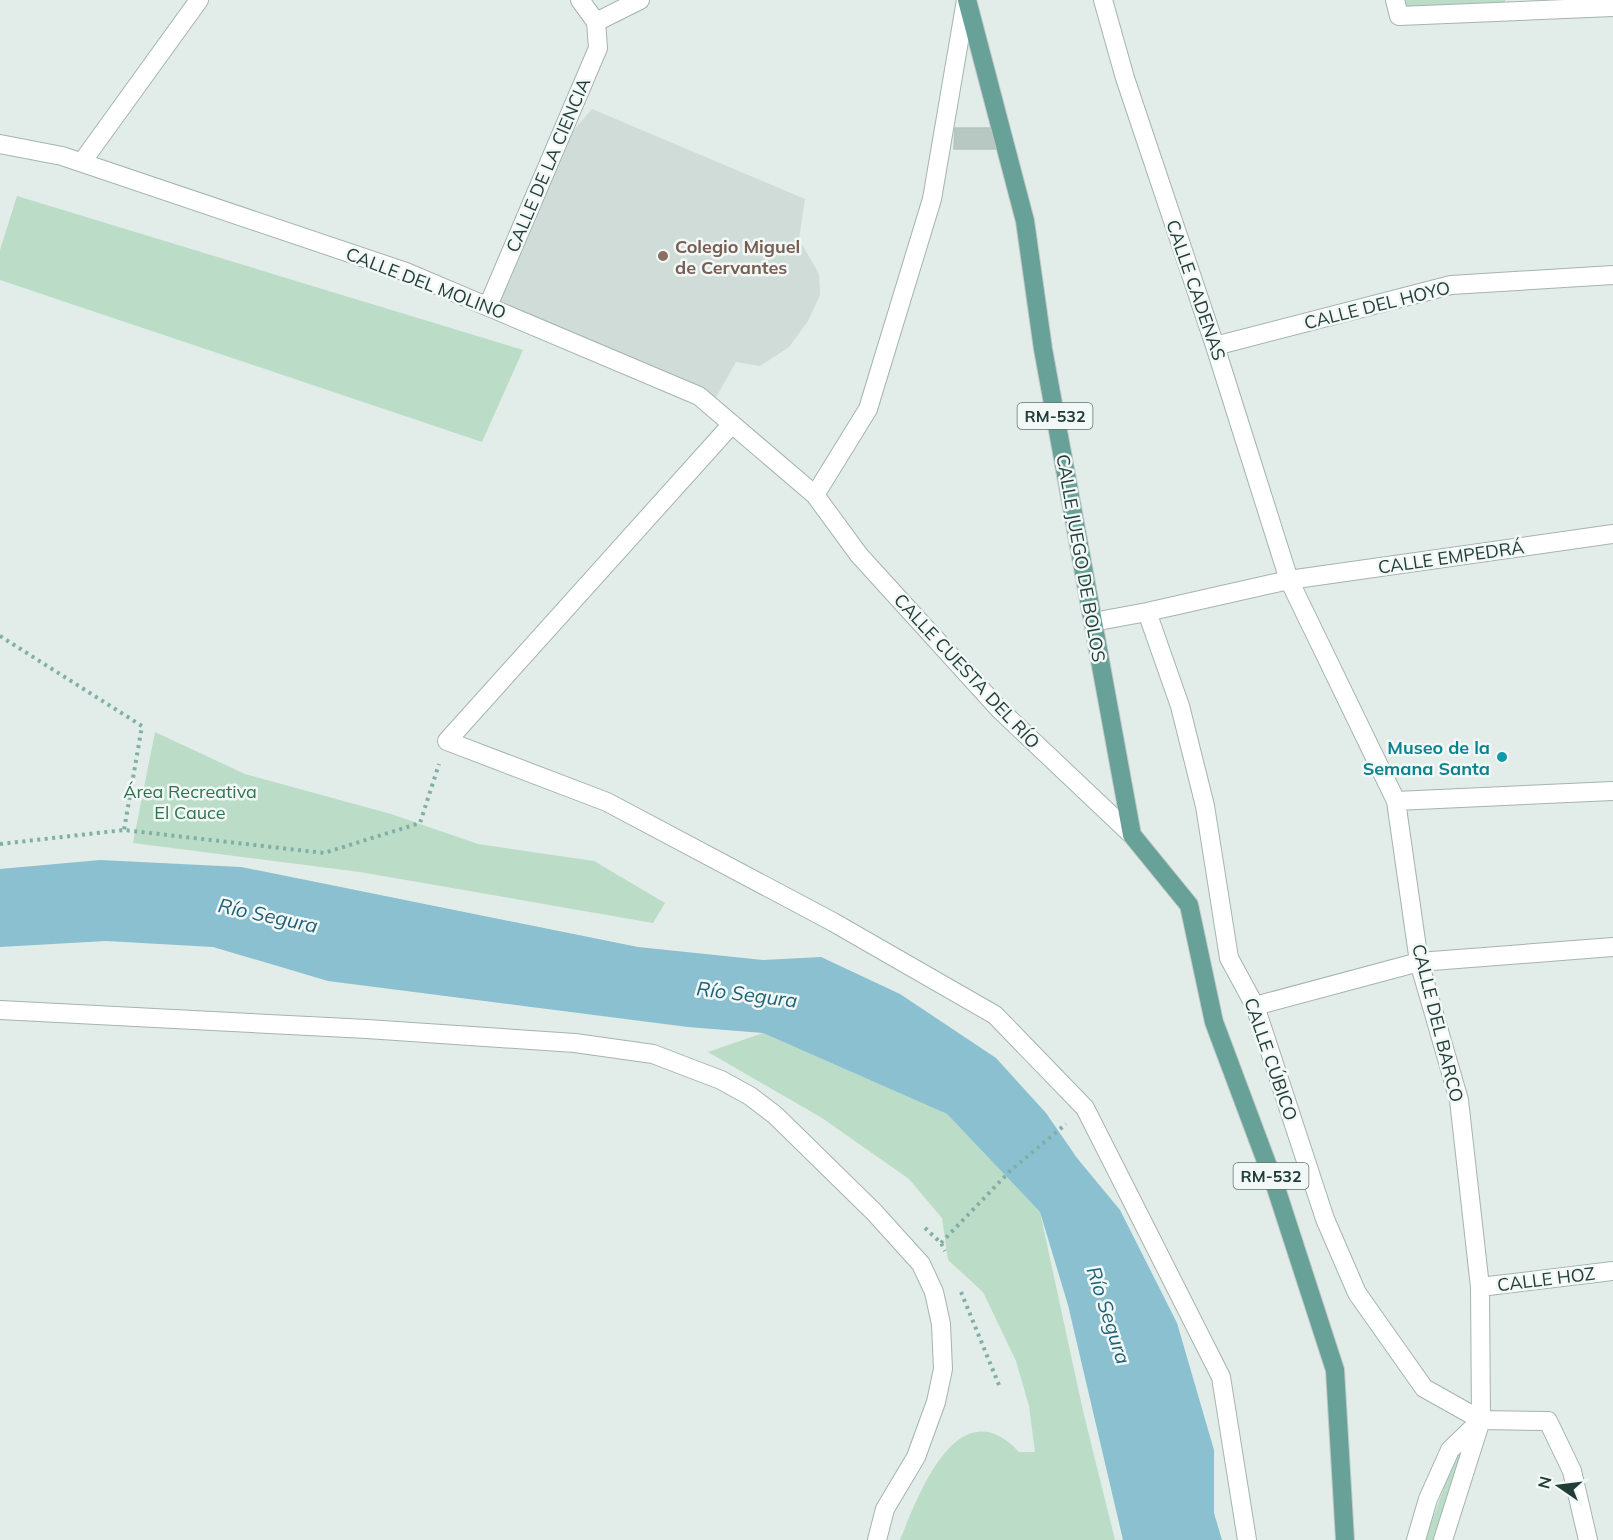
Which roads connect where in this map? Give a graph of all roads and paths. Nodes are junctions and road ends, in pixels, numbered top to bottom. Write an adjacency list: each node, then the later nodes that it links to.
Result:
1 (199, 0): 11 (street)
2 (580, 0): 9 (street)
3 (640, 0): 9 (street)
4 (966, 0): 16 (street); 20 (main road, CALLE JUEGO DE BOLOS / RM-532)
5 (1103, 0): 14 (street, CALLE CADENAS)
6 (1395, 0): 7 (street)
7 (1506, 5): 8 (street)
8 (1613, 7)
9 (596, 22): 13 (street, CALLE DE LA CIENCIA)
10 (0, 144): 11 (street, CALLE DEL MOLINO)
11 (82, 162): 13 (street, CALLE DEL MOLINO)
12 (1613, 275): 14 (street, CALLE DEL HOYO)
13 (488, 306): 15 (street, CALLE DEL MOLINO)
14 (1215, 346): 18 (street, CALLE CADENAS)
15 (732, 424): 16 (street, CALLE DEL MOLINO); 22 (street)
16 (815, 495): 26 (street, CALLE CUESTA DEL RÍO)
17 (1613, 534): 18 (street, CALLE EMPEDRÁ)
18 (1289, 580): 19 (street, CALLE EMPEDRÁ); 24 (street, CALLE DEL BARCO)
19 (1147, 612): 20 (street, CALLE EMPEDRÁ); 30 (street, CALLE CÚBICO)
20 (1093, 622): 26 (main road, CALLE JUEGO DE BOLOS / RM-532)
21 (0, 636): 25 (path)
22 (447, 741): 25 (path); 32 (street)
23 (1613, 791): 24 (street)
24 (1396, 801): 29 (street, CALLE DEL BARCO)
25 (124, 830): 27 (path)
26 (1132, 835): 43 (main road, RM-532)
27 (0, 844)
28 (1613, 947): 29 (street)
29 (1419, 962): 30 (street); 37 (street, CALLE DEL BARCO)
30 (1255, 1006): 40 (street, CALLE CÚBICO)
31 (0, 1010): 41 (street)
32 (1085, 1108): 34 (path); 42 (street)
33 (924, 1228): 34 (path)
34 (941, 1243): 35 (path)
35 (948, 1260)
36 (1613, 1271): 37 (street, CALLE HOZ)
37 (1480, 1287): 40 (street, CALLE DEL BARCO)
38 (961, 1291): 39 (path)
39 (999, 1386)
40 (1481, 1420): 44 (street); 45 (street, CALLE DEL BARCO); 46 (street)
41 (877, 1540)
42 (1247, 1540)
43 (1346, 1540)
44 (1416, 1540)
45 (1443, 1540)
46 (1588, 1540)

